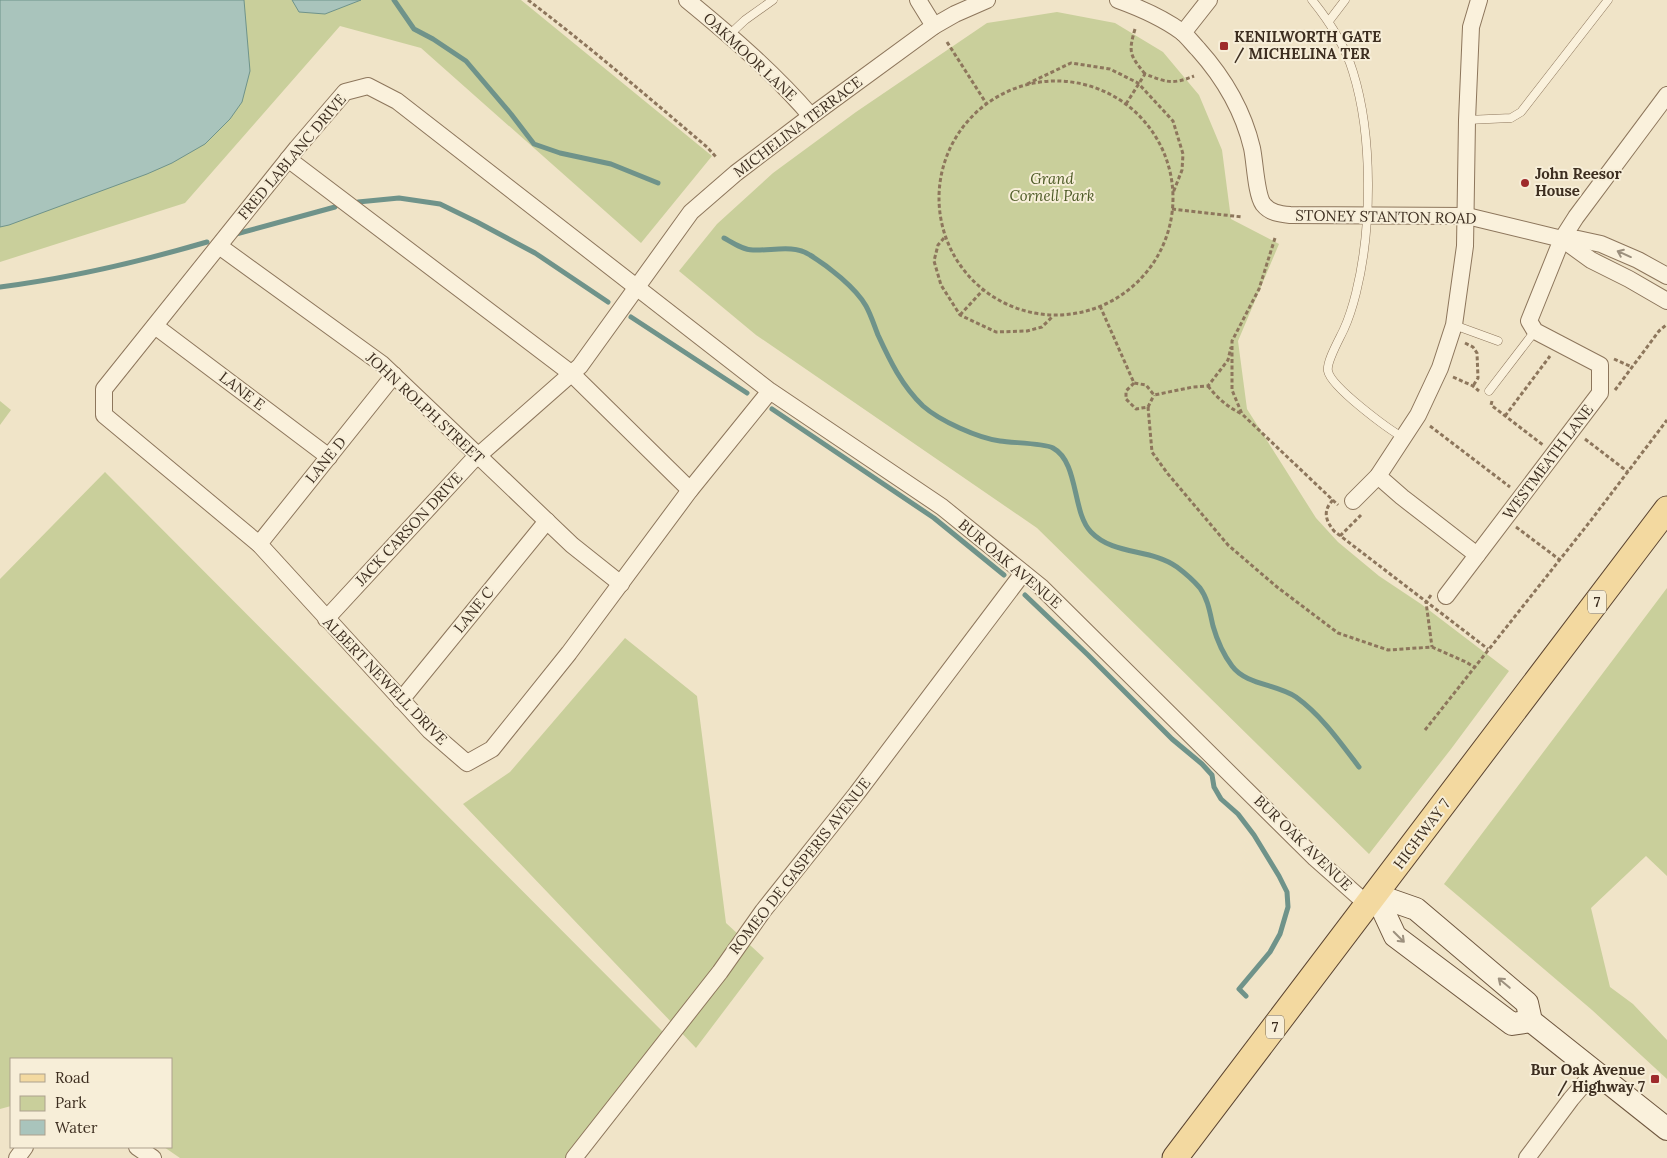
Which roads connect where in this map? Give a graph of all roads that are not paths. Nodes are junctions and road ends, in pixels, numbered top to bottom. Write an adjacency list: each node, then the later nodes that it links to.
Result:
1 (687, 0): 14 (street, OAKMOOR LANE)
2 (772, 0): 14 (lane)
3 (918, 0): 12 (street)
4 (987, 0): 12 (street, MICHELINA TERRACE)
5 (1118, 0): 13 (street)
6 (1209, 0): 13 (street)
7 (1312, 0): 11 (lane)
8 (1345, 0): 11 (lane)
9 (1479, 0): 17 (street)
10 (1608, 0): 17 (lane)
11 (1329, 21): 19 (lane)
12 (934, 26): 16 (street, MICHELINA TERRACE)
13 (1183, 33): 19 (street, STONEY STANTON ROAD)
14 (729, 35): 16 (street, OAKMOOR LANE)
15 (1667, 94): 21 (street)
16 (811, 116): 24 (street, MICHELINA TERRACE)
17 (1467, 120): 20 (street)
18 (288, 159): 22 (street, FRED LABLANC DRIVE); 24 (street, FRED LABLANC DRIVE); 30 (street)
19 (1367, 215): 20 (street, STONEY STANTON ROAD); 35 (lane)
20 (1467, 216): 21 (street, STONEY STANTON ROAD); 26 (street)
21 (1562, 239): 23 (street, STONEY STANTON ROAD, one-way to 21); 25 (street, STONEY STANTON ROAD); 28 (street)
22 (219, 246): 27 (street, FRED LABLANC DRIVE); 31 (street, JOHN ROLPH STREET)
23 (1667, 276)
24 (637, 288): 30 (street, JACK CARSON DRIVE); 32 (street, BUR OAK AVENUE)
25 (1667, 301)
26 (1454, 325): 29 (lane); 35 (street)
27 (155, 326): 34 (street, FRED LABLANC DRIVE); 37 (street, LANE E)
28 (1535, 331): 33 (lane); 44 (street, WESTMEATH LANE)
29 (1498, 341)
30 (572, 374): 36 (street, JACK CARSON DRIVE); 39 (street)
31 (394, 376): 36 (street, JOHN ROLPH STREET); 37 (street, LANE D)
32 (770, 391): 39 (street, ALBERT NEWELL DRIVE); 45 (street, BUR OAK AVENUE)
33 (1488, 394)
34 (104, 415): 43 (street, ALBERT NEWELL DRIVE)
35 (1404, 438): 38 (street)
36 (478, 456): 42 (street, JOHN ROLPH STREET); 48 (street, JACK CARSON DRIVE)
37 (329, 457): 43 (street, LANE D)
38 (1378, 476): 40 (street); 44 (street)
39 (690, 490): 46 (street, ALBERT NEWELL DRIVE)
40 (1352, 501)
41 (1667, 509): 50 (main road, HIGHWAY 7 / 7)
42 (547, 521): 46 (street, JOHN ROLPH STREET); 49 (street, LANE C)
43 (259, 544): 48 (street, ALBERT NEWELL DRIVE)
44 (1478, 555): 47 (street, WESTMEATH LANE)
45 (1024, 573): 50 (street, BUR OAK AVENUE); 56 (street, ROMEO DE GASPERIS AVENUE)
46 (621, 584): 49 (street, ALBERT NEWELL DRIVE)
47 (1439, 595)
48 (326, 619): 49 (street, ALBERT NEWELL DRIVE)
49 (401, 700)
50 (1372, 900): 51 (street, BUR OAK AVENUE, one-way to 51); 51 (street, BUR OAK AVENUE, one-way to 50); 57 (main road, HIGHWAY 7 / 7)
51 (1531, 1021): 52 (street, BUR OAK AVENUE)
52 (1595, 1071): 53 (street, BUR OAK AVENUE); 58 (street)
53 (1667, 1129)
54 (139, 1148): 55 (street)
55 (154, 1158)
56 (574, 1158)
57 (1175, 1158)
58 (1527, 1158)

